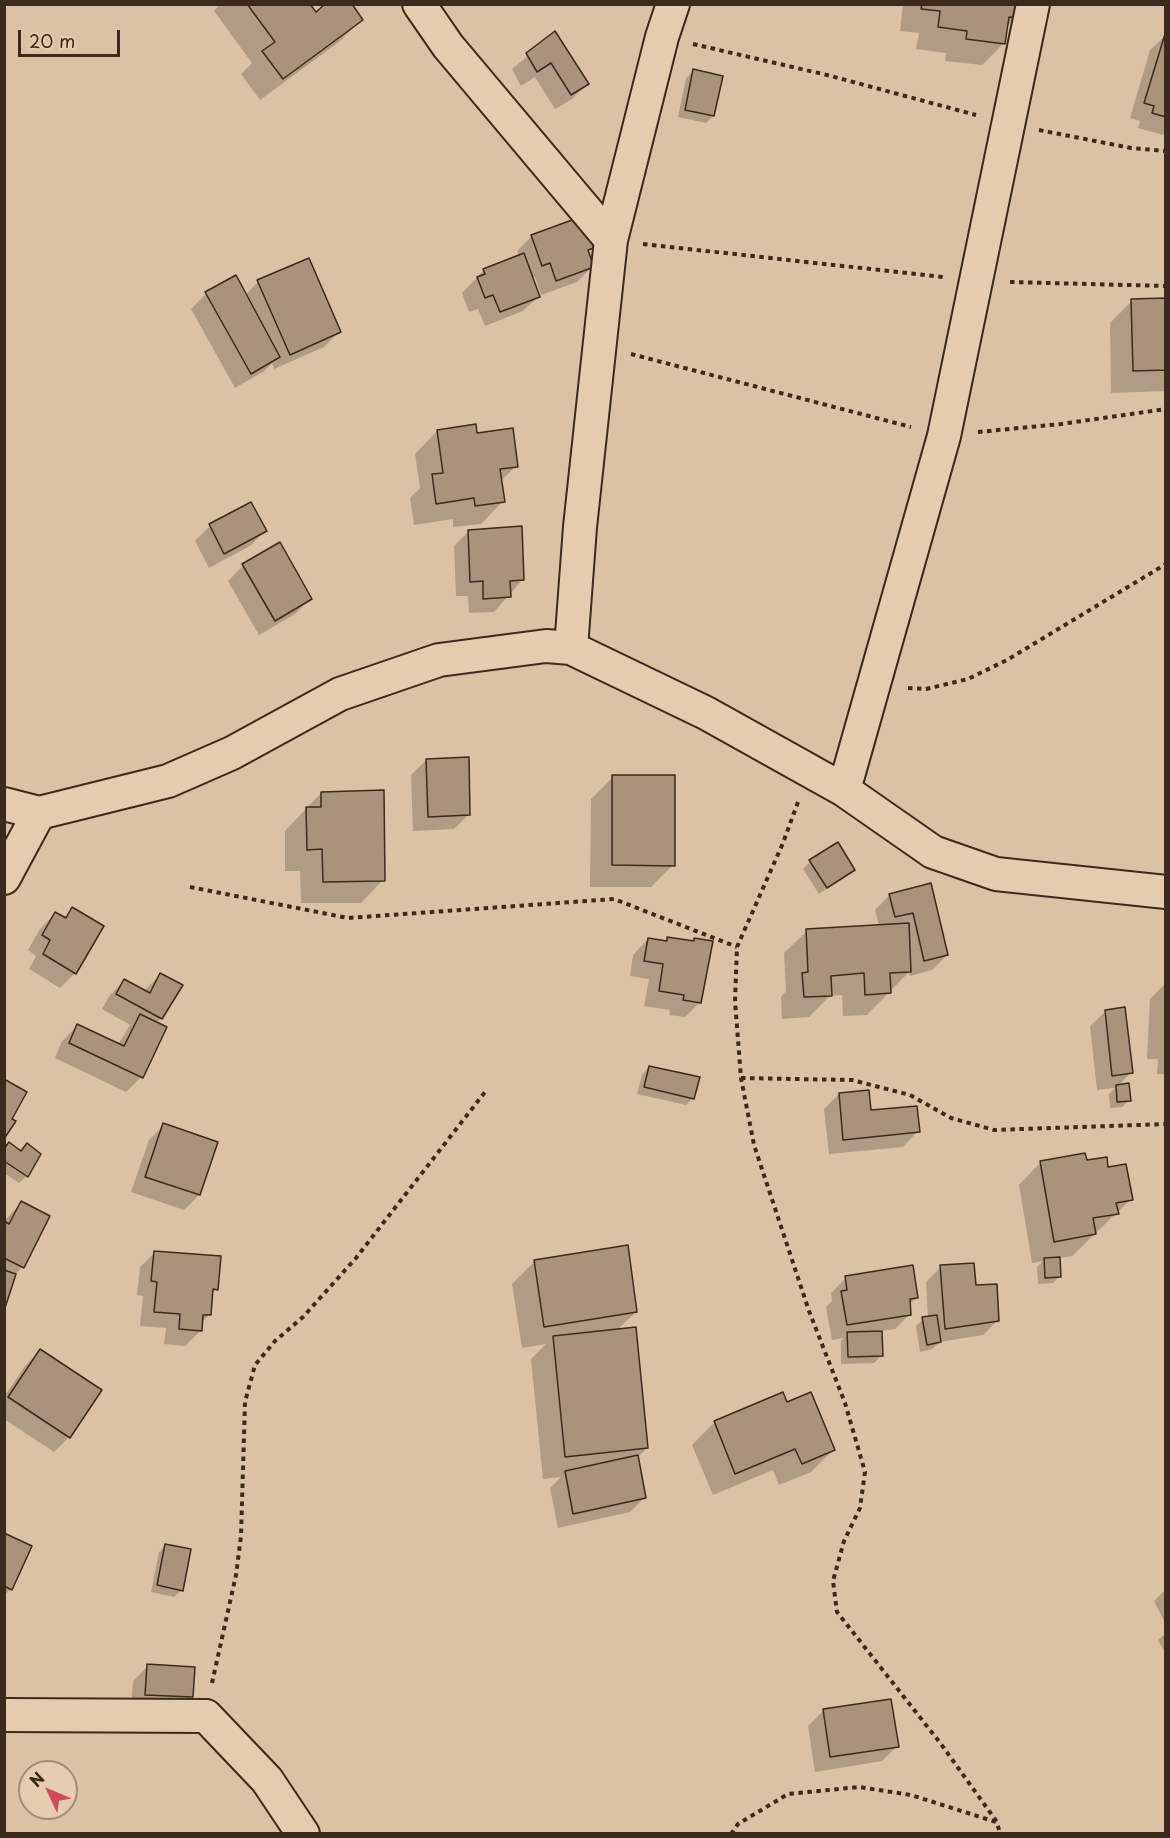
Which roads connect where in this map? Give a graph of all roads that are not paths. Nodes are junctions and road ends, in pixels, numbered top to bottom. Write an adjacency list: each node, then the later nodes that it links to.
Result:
1 (419, 4): 4 (street)
2 (673, 4): 4 (street)
3 (1033, 4): 6 (street)
4 (611, 240): 5 (street)
5 (571, 648): 6 (street); 8 (street)
6 (844, 790): 10 (street)
7 (4, 804): 8 (street)
8 (39, 813): 9 (street)
9 (4, 878)
10 (1166, 892)
11 (4, 1715): 12 (street)
12 (303, 1833)

